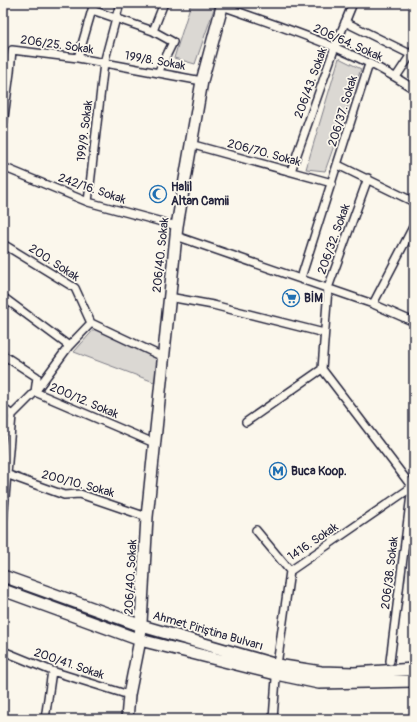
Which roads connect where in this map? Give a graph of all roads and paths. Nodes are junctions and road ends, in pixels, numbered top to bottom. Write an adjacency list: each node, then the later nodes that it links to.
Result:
1 (120, 3): 6 (street, 199/9. Sokak)
2 (164, 3): 8 (street)
3 (353, 3): 7 (street, 206/43. Sokak)
4 (222, 4): 9 (street, 206/64. Sokak); 17 (main road, 206/40. Sokak)
5 (93, 7): 6 (street); 11 (street)
6 (115, 17): 8 (street); 12 (street, 199/9. Sokak)
7 (345, 22): 9 (street, 206/43. Sokak); 10 (street)
8 (153, 32): 15 (street)
9 (335, 47): 13 (street, 206/64. Sokak); 23 (street, 206/43. Sokak)
10 (413, 53): 16 (street)
11 (78, 58): 12 (street, 206/25. Sokak); 14 (street, 206/25. Sokak)
12 (104, 63): 15 (street, 199/8. Sokak); 26 (street, 199/9. Sokak)
13 (369, 64): 16 (street, 206/64. Sokak); 21 (street, 206/37. Sokak)
14 (6, 72): 19 (street)
15 (158, 73): 17 (street, 199/8. Sokak)
16 (396, 77): 18 (street, 206/64. Sokak)
17 (202, 81): 20 (main road, 206/40. Sokak)
18 (414, 89)
19 (3, 125)
20 (190, 144): 23 (street, 206/70. Sokak); 29 (main road, 206/40. Sokak)
21 (338, 165): 24 (street, 206/37. Sokak); 25 (street, 206/37. Sokak)
22 (3, 167): 26 (street, 242/16. Sokak)
23 (291, 171): 25 (street, 206/70. Sokak)
24 (368, 178): 27 (street, 206/37. Sokak); 32 (street, 206/32. Sokak)
25 (332, 183): 31 (street)
26 (88, 202): 29 (street, 242/16. Sokak)
27 (414, 202)
28 (414, 225): 35 (street)
29 (176, 231): 31 (street, 242/16. Sokak); 33 (main road, 206/40. Sokak)
30 (3, 244): 37 (street, 200. Sokak)
31 (301, 278): 32 (street, 242/16. Sokak)
32 (328, 288): 35 (street, 242/16. Sokak); 38 (street, 206/32. Sokak)
33 (169, 296): 38 (street); 41 (main road, 206/40. Sokak)
34 (3, 297): 39 (street)
35 (373, 304): 36 (street, 242/16. Sokak)
36 (414, 322)
37 (91, 323): 39 (street); 41 (street)
38 (324, 333): 42 (street, 206/32. Sokak)
39 (69, 346): 43 (street)
40 (3, 355): 43 (street, 200/12. Sokak)
41 (163, 357): 47 (main road, 206/40. Sokak)
42 (322, 369): 46 (street); 50 (street)
43 (35, 392): 45 (street); 47 (street, 200/12. Sokak)
44 (3, 408): 45 (street)
45 (12, 415): 48 (street)
46 (246, 422)
47 (154, 443): 51 (main road, 206/40. Sokak)
48 (6, 447): 49 (street)
49 (5, 474): 51 (street, 200/10. Sokak); 52 (street)
50 (413, 487): 54 (street, 1416. Sokak); 60 (street, 206/38. Sokak)
51 (147, 517): 57 (main road, 206/40. Sokak)
52 (3, 520)
53 (256, 530): 54 (street)
54 (290, 571): 61 (street, 1416. Sokak)
55 (3, 576): 57 (main road, Ahmet Piriştina Bulvarı)
56 (3, 590): 58 (main road, Ahmet Piriştina Bulvarı)
57 (142, 626): 58 (main road, 206/40. Sokak); 61 (main road, Ahmet Piriştina Bulvarı)
58 (140, 640): 61 (main road, Ahmet Piriştina Bulvarı); 65 (main road, 206/40. Sokak)
59 (3, 651): 63 (street, 200/41. Sokak)
60 (390, 661)
61 (277, 669): 62 (main road, Ahmet Piriştina Bulvarı); 64 (main road, Ahmet Piriştina Bulvarı); 68 (street, 1416. Sokak)
62 (414, 669)
63 (52, 672): 65 (street, 200/41. Sokak); 66 (street)
64 (414, 681)
65 (129, 695): 67 (main road, 206/40. Sokak)
66 (45, 719)
67 (127, 719)
68 (274, 719)

